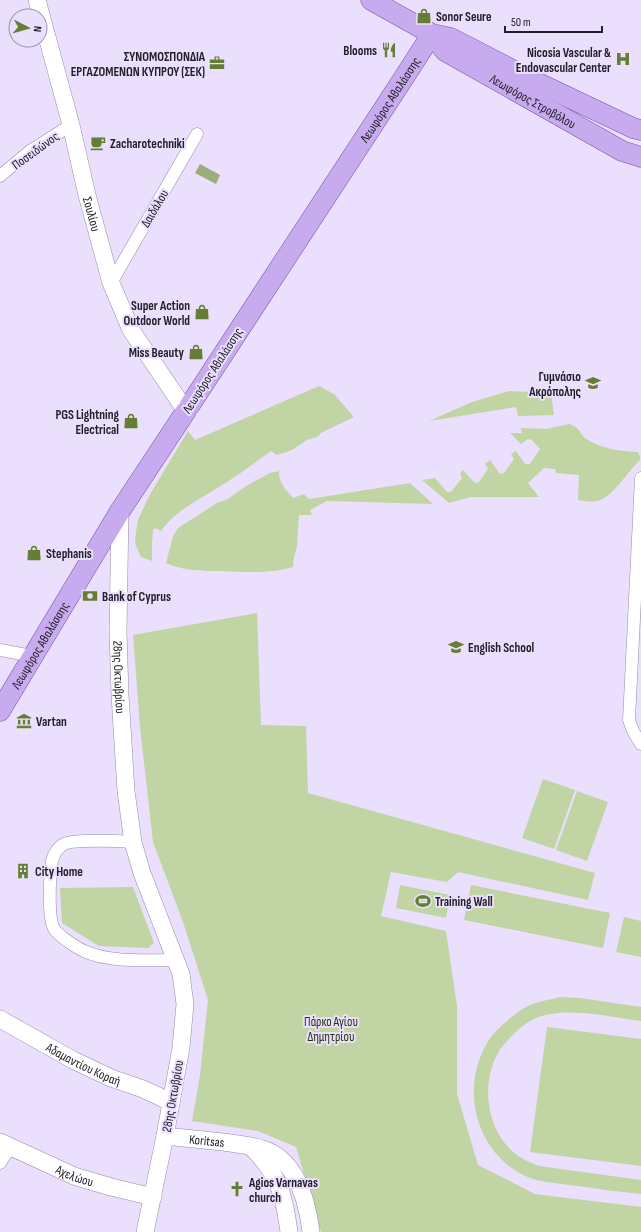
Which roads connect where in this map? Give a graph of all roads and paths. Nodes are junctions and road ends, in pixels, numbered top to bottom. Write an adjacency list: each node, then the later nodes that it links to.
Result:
1 (37, 0): 4 (street, Σουλίου)
2 (371, 0): 3 (main road, Λεωφόρος Στροβόλου)
3 (432, 34): 5 (main road, Λεωφόρος Στροβόλου); 7 (main road, Λεωφόρος Στροβόλου); 11 (main road, Λεωφόρος Αθαλάσσης)
4 (71, 125): 9 (street, Ποσειδώνος); 10 (street, Σουλίου)
5 (637, 129): 7 (street)
6 (197, 134): 10 (street, Δαιδάλου)
7 (622, 151): 8 (main road, Λεωφόρος Στροβόλου)
8 (641, 158)
9 (0, 176)
10 (111, 283): 11 (street, Σουλίου)
11 (188, 408): 13 (main road, Λεωφόρος Αθαλάσσης)
12 (641, 478): 17 (street)
13 (120, 511): 15 (main road, Λεωφόρος Αθαλάσσης); 18 (street, 28ης Οκτωβρίου)
14 (0, 650): 15 (street)
15 (32, 656): 16 (main road, Λεωφόρος Αθαλάσσης)
16 (0, 711)
17 (641, 744)
18 (133, 842): 19 (street, 28ης Οκτωβρίου); 19 (street)
19 (175, 960): 21 (street, 28ης Οκτωβρίου)
20 (0, 1019): 21 (street, Αδαμαντίου Κοραή)
21 (171, 1102): 22 (street, 28ης Οκτωβρίου)
22 (165, 1136): 24 (street, Koritsas); 26 (street, 28ης Οκτωβρίου)
23 (5, 1145): 25 (street); 26 (street, Αχελώου)
24 (249, 1145): 28 (street); 29 (street, Koritsas)
25 (0, 1163)
26 (153, 1197): 27 (street, 28ης Οκτωβρίου)
27 (145, 1232)
28 (289, 1232)
29 (311, 1232)

